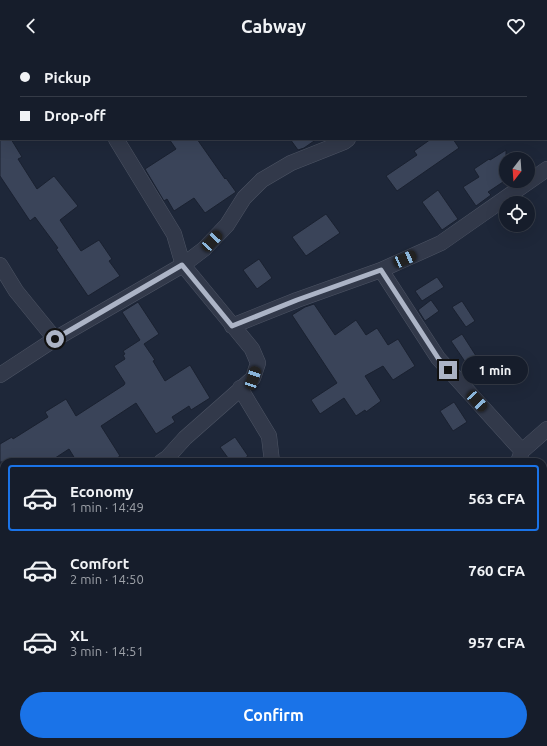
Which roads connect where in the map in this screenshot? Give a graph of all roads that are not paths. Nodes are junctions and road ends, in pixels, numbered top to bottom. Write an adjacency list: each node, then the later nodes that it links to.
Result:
1 (117, 140): 5 (street)
2 (347, 140): 5 (street)
3 (547, 169): 6 (street)
4 (0, 265): 8 (street)
5 (182, 265): 7 (street); 8 (street)
6 (381, 270): 7 (street); 12 (street)
7 (232, 326): 10 (street)
8 (55, 339): 9 (street)
9 (0, 375)
10 (240, 388): 13 (street); 14 (street)
11 (547, 429): 12 (street)
12 (520, 456)
13 (167, 458)
14 (271, 458)

